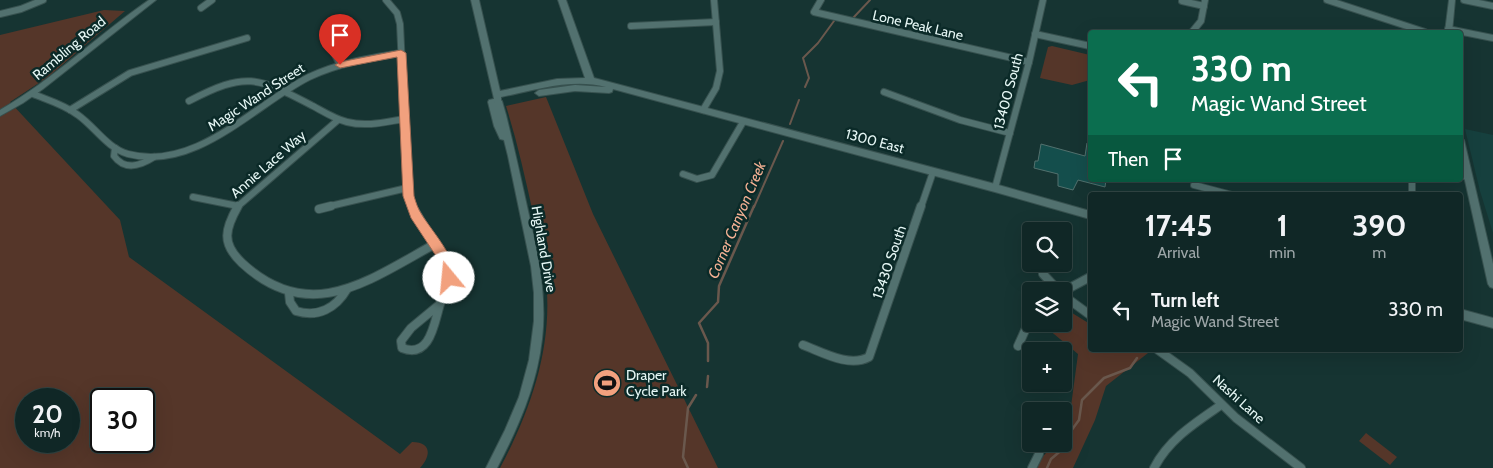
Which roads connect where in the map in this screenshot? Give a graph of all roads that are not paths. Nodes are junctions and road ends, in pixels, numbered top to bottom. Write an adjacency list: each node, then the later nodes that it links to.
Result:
1 (43, 0): 13 (street)
2 (153, 0): 39 (street, Rambling Road)
3 (212, 0): 17 (street)
4 (386, 0): 30 (street)
5 (475, 0): 31 (main road, Highland Drive)
6 (562, 0): 34 (main road)
7 (714, 0): 19 (street)
8 (821, 0): 32 (street, Lone Peak Lane)
9 (1043, 0): 25 (street, 13400 South)
10 (1327, 0): 22 (street)
11 (1452, 0): 23 (street)
12 (1464, 0): 16 (street)
13 (35, 1): 18 (street)
14 (1182, 1): 15 (street)
15 (1204, 3): 21 (street)
16 (1493, 6)
17 (201, 8)
18 (0, 14)
19 (716, 22): 20 (street); 44 (street)
20 (630, 26)
21 (1194, 30)
22 (1419, 30)
23 (1448, 30)
24 (1463, 33): 28 (street)
25 (1035, 34): 29 (street); 32 (street, 13400 South)
26 (326, 36): 33 (street)
27 (247, 38): 43 (street)
28 (1493, 38)
29 (1088, 46)
30 (401, 53): 33 (street, Magic Wand Street); 46 (street)
31 (487, 55): 35 (main road); 41 (main road, Highland Drive)
32 (1029, 62): 49 (street, 13400 South)
33 (340, 65): 37 (street, Magic Wand Street)
34 (590, 80): 35 (main road, 1300 East); 36 (main road); 40 (main road, 1300 East)
35 (538, 86): 41 (main road, 1300 East)
36 (582, 88): 40 (main road, 1300 East); 41 (main road, 1300 East)
37 (284, 92): 42 (street); 47 (street); 51 (street, Magic Wand Street)
38 (884, 92): 49 (street)
39 (33, 94): 43 (street, Magic Wand Street); 45 (street, Rambling Road)
40 (652, 96): 44 (main road, 1300 East)
41 (495, 99): 82 (street, Highland Drive)
42 (188, 101)
43 (70, 110): 50 (street, Magic Wand Street)
44 (703, 110): 48 (main road, 1300 East)
45 (0, 113)
46 (404, 119): 47 (street); 56 (street)
47 (338, 120): 60 (street, Annie Lace Way)
48 (743, 122): 52 (main road, 1300 East); 53 (street)
49 (1010, 133): 57 (street, 13400 South)
50 (115, 148): 51 (street, Magic Wand Street); 51 (street, Magic Wand Street)
51 (155, 156)
52 (933, 172): 57 (main road, 1300 East); 77 (street, 13430 South)
53 (683, 174)
54 (1464, 176): 67 (street)
55 (1194, 185): 58 (street)
56 (407, 188): 61 (street); 63 (street)
57 (996, 188): 62 (main road, 1300 East)
58 (1221, 192)
59 (193, 197): 60 (street)
60 (238, 206): 70 (street, Annie Lace Way)
61 (320, 209)
62 (1088, 214)
63 (435, 244): 69 (street, Annie Lace Way); 72 (street)
64 (1043, 274): 66 (street)
65 (1088, 278): 68 (street)
66 (1051, 282)
67 (1493, 284)
68 (1072, 287)
69 (347, 289): 70 (street, Annie Lace Way); 70 (street, Annie Lace Way)
70 (289, 293)
71 (1072, 302): 73 (street)
72 (440, 304): 72 (street)
73 (1088, 314)
74 (1463, 315): 75 (main road)
75 (1493, 323)
76 (1024, 332): 78 (street)
77 (803, 345)
78 (1018, 346)
79 (1161, 352): 80 (street, Nashi Lane)
80 (1221, 405): 84 (street); 85 (street, Nashi Lane)
81 (1039, 454): 83 (street)
82 (491, 468)
83 (1032, 468)
84 (1154, 468)
85 (1301, 468)

